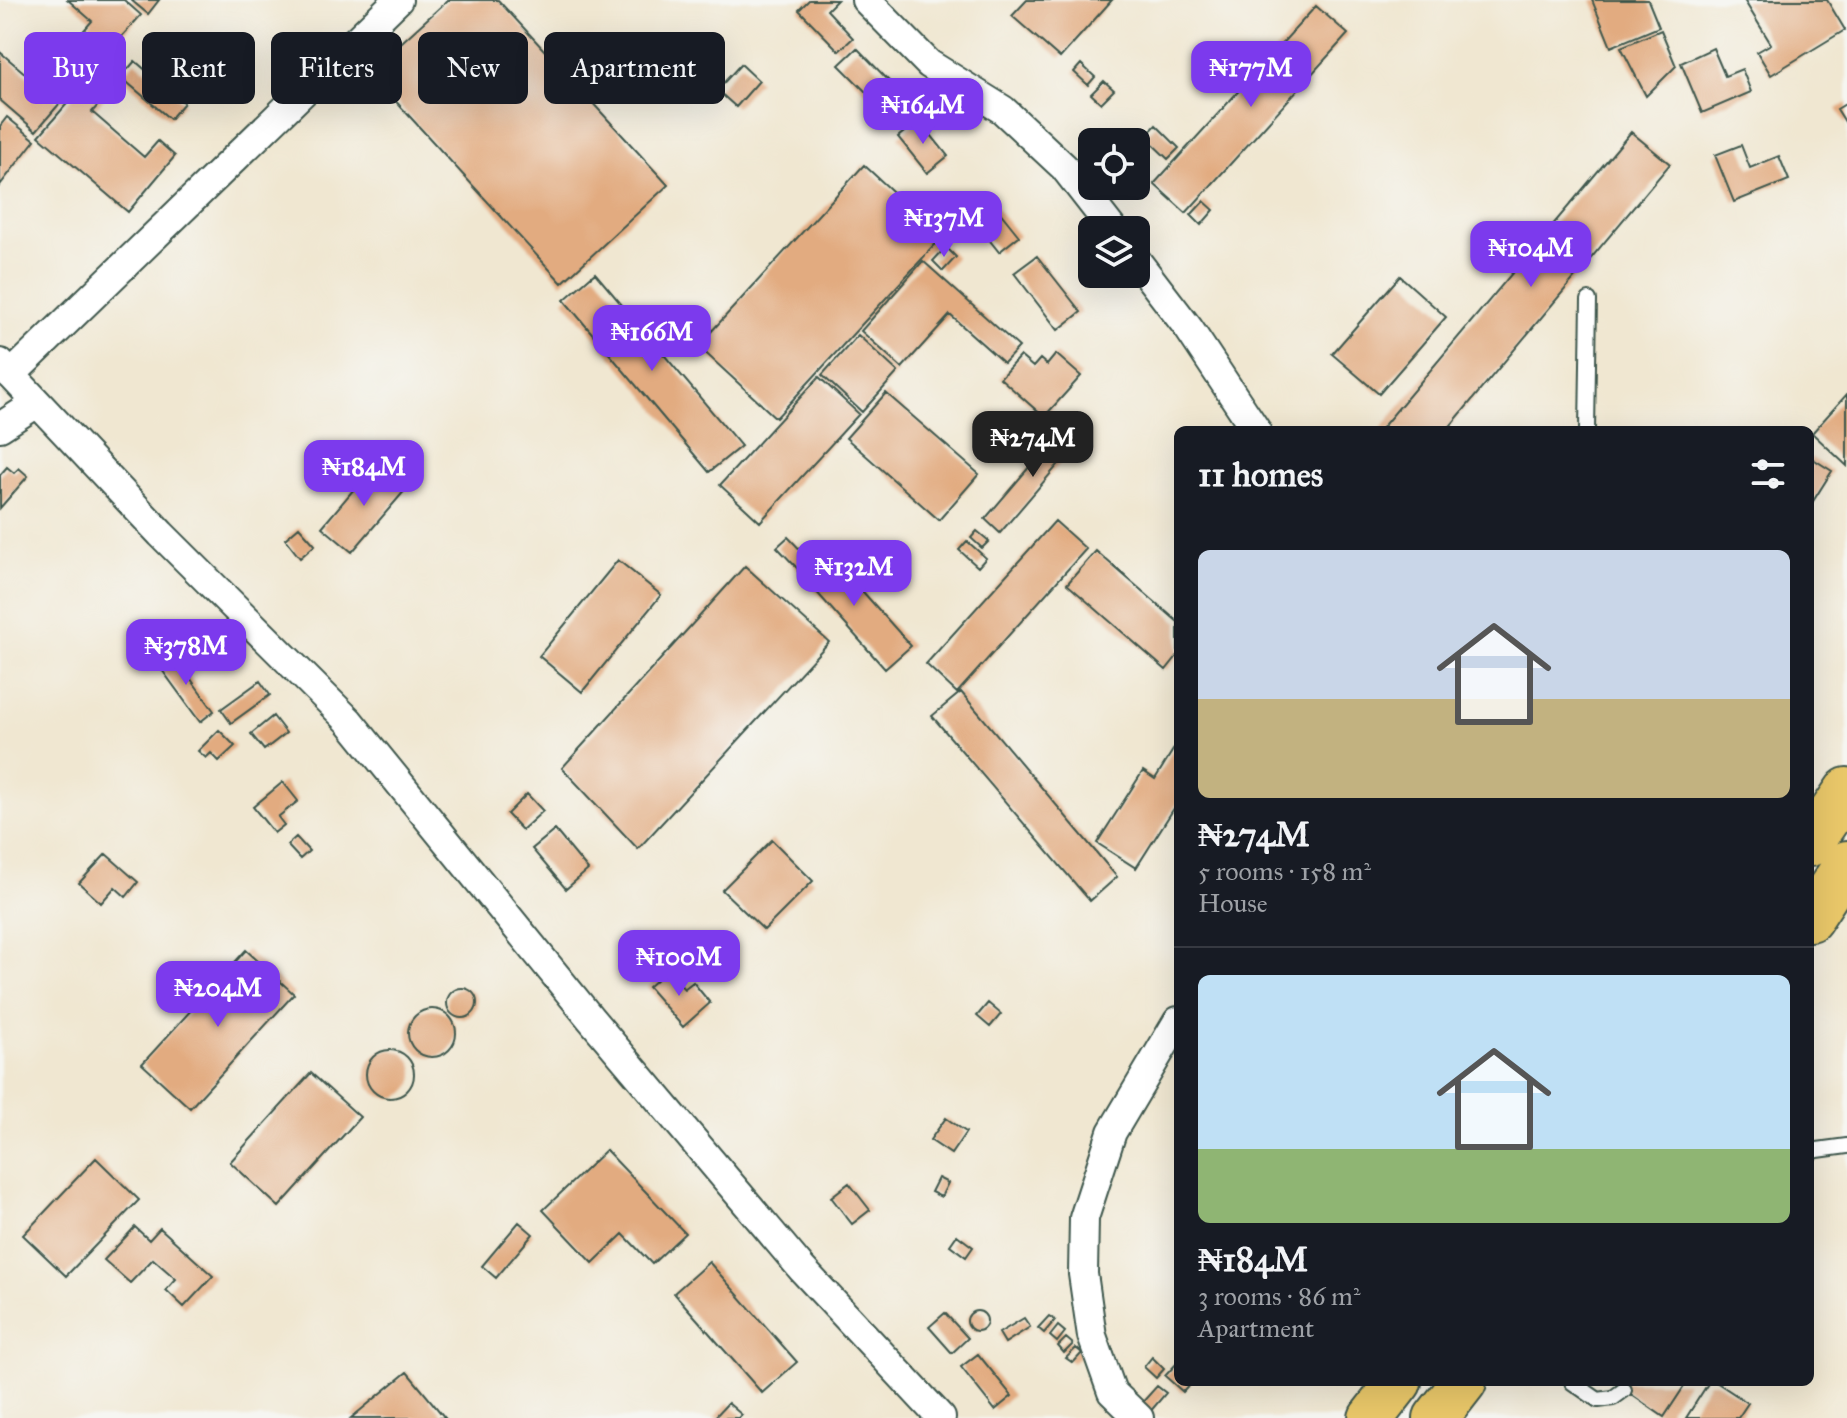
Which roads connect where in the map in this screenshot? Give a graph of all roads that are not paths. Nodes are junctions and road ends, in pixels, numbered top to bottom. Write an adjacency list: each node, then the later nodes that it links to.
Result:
1 (398, 0): 6 (street)
2 (866, 0): 3 (street)
3 (1102, 216)
4 (1150, 278): 8 (street)
5 (1589, 300): 9 (lane)
6 (6, 369): 7 (street)
7 (37, 403): 10 (street); 22 (street)
8 (1253, 426)
9 (1587, 426)
10 (0, 427)
11 (1847, 790): 12 (main road)
12 (1814, 838)
13 (1847, 863): 14 (main road)
14 (1814, 911)
15 (1174, 1028): 23 (street)
16 (1847, 1146): 17 (lane)
17 (1814, 1150)
18 (1396, 1386): 24 (main road)
19 (1461, 1386): 25 (main road)
20 (1578, 1386): 21 (lane)
21 (1624, 1390)
22 (941, 1418)
23 (1139, 1418)
24 (1371, 1418)
25 (1436, 1418)

